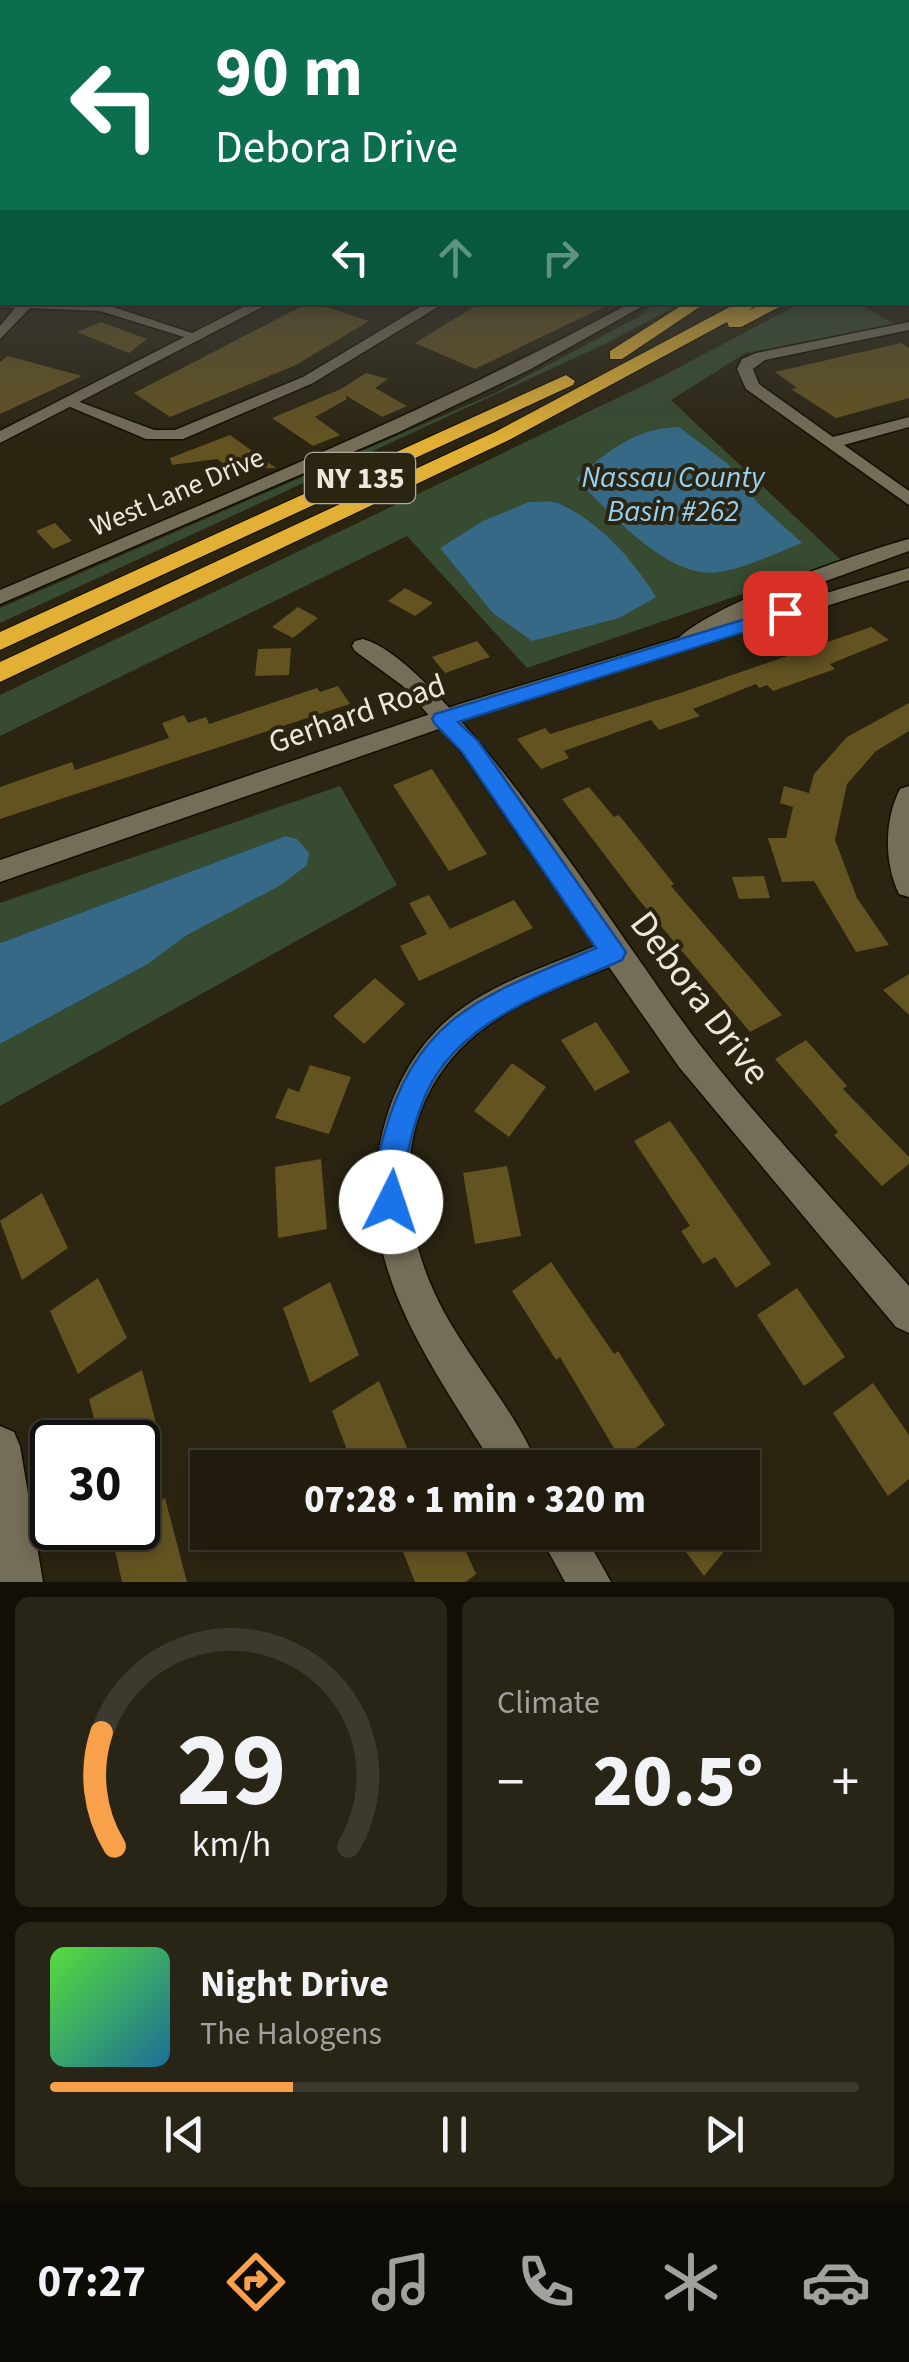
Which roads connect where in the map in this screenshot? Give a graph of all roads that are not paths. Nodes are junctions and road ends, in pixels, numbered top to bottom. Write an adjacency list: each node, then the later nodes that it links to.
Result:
1 (25, 305): 11 (street)
2 (51, 305): 12 (street)
3 (259, 305): 12 (street)
4 (435, 305): 15 (street)
5 (638, 305): 22 (street, West Lane Drive)
6 (694, 305): 13 (highway)
7 (709, 305): 13 (highway, NY 135)
8 (747, 305): 14 (highway, NY 135)
9 (774, 305): 14 (highway)
10 (909, 326): 18 (street)
11 (0, 335)
12 (197, 337): 15 (street)
13 (616, 356): 23 (highway, NY 135)
14 (641, 365): 26 (highway, NY 135)
15 (69, 403): 17 (street)
16 (909, 422): 18 (street)
17 (0, 438)
18 (830, 442): 19 (street)
19 (909, 500)
20 (909, 545): 24 (street)
21 (909, 574): 24 (street, Gerhard Road)
22 (0, 598)
23 (0, 642)
24 (686, 642): 27 (street, Gerhard Road)
25 (363, 646): 27 (street, Debora Drive)
26 (0, 673)
27 (443, 719): 29 (street, Gerhard Road); 31 (street, Debora Drive)
28 (909, 796): 30 (street)
29 (0, 871)
30 (909, 886)
31 (613, 952): 32 (street, Debora Drive); 34 (street)
32 (909, 1314)
33 (0, 1446): 36 (street)
34 (508, 1450)
35 (569, 1550): 37 (street)
36 (21, 1582)
37 (588, 1582)

